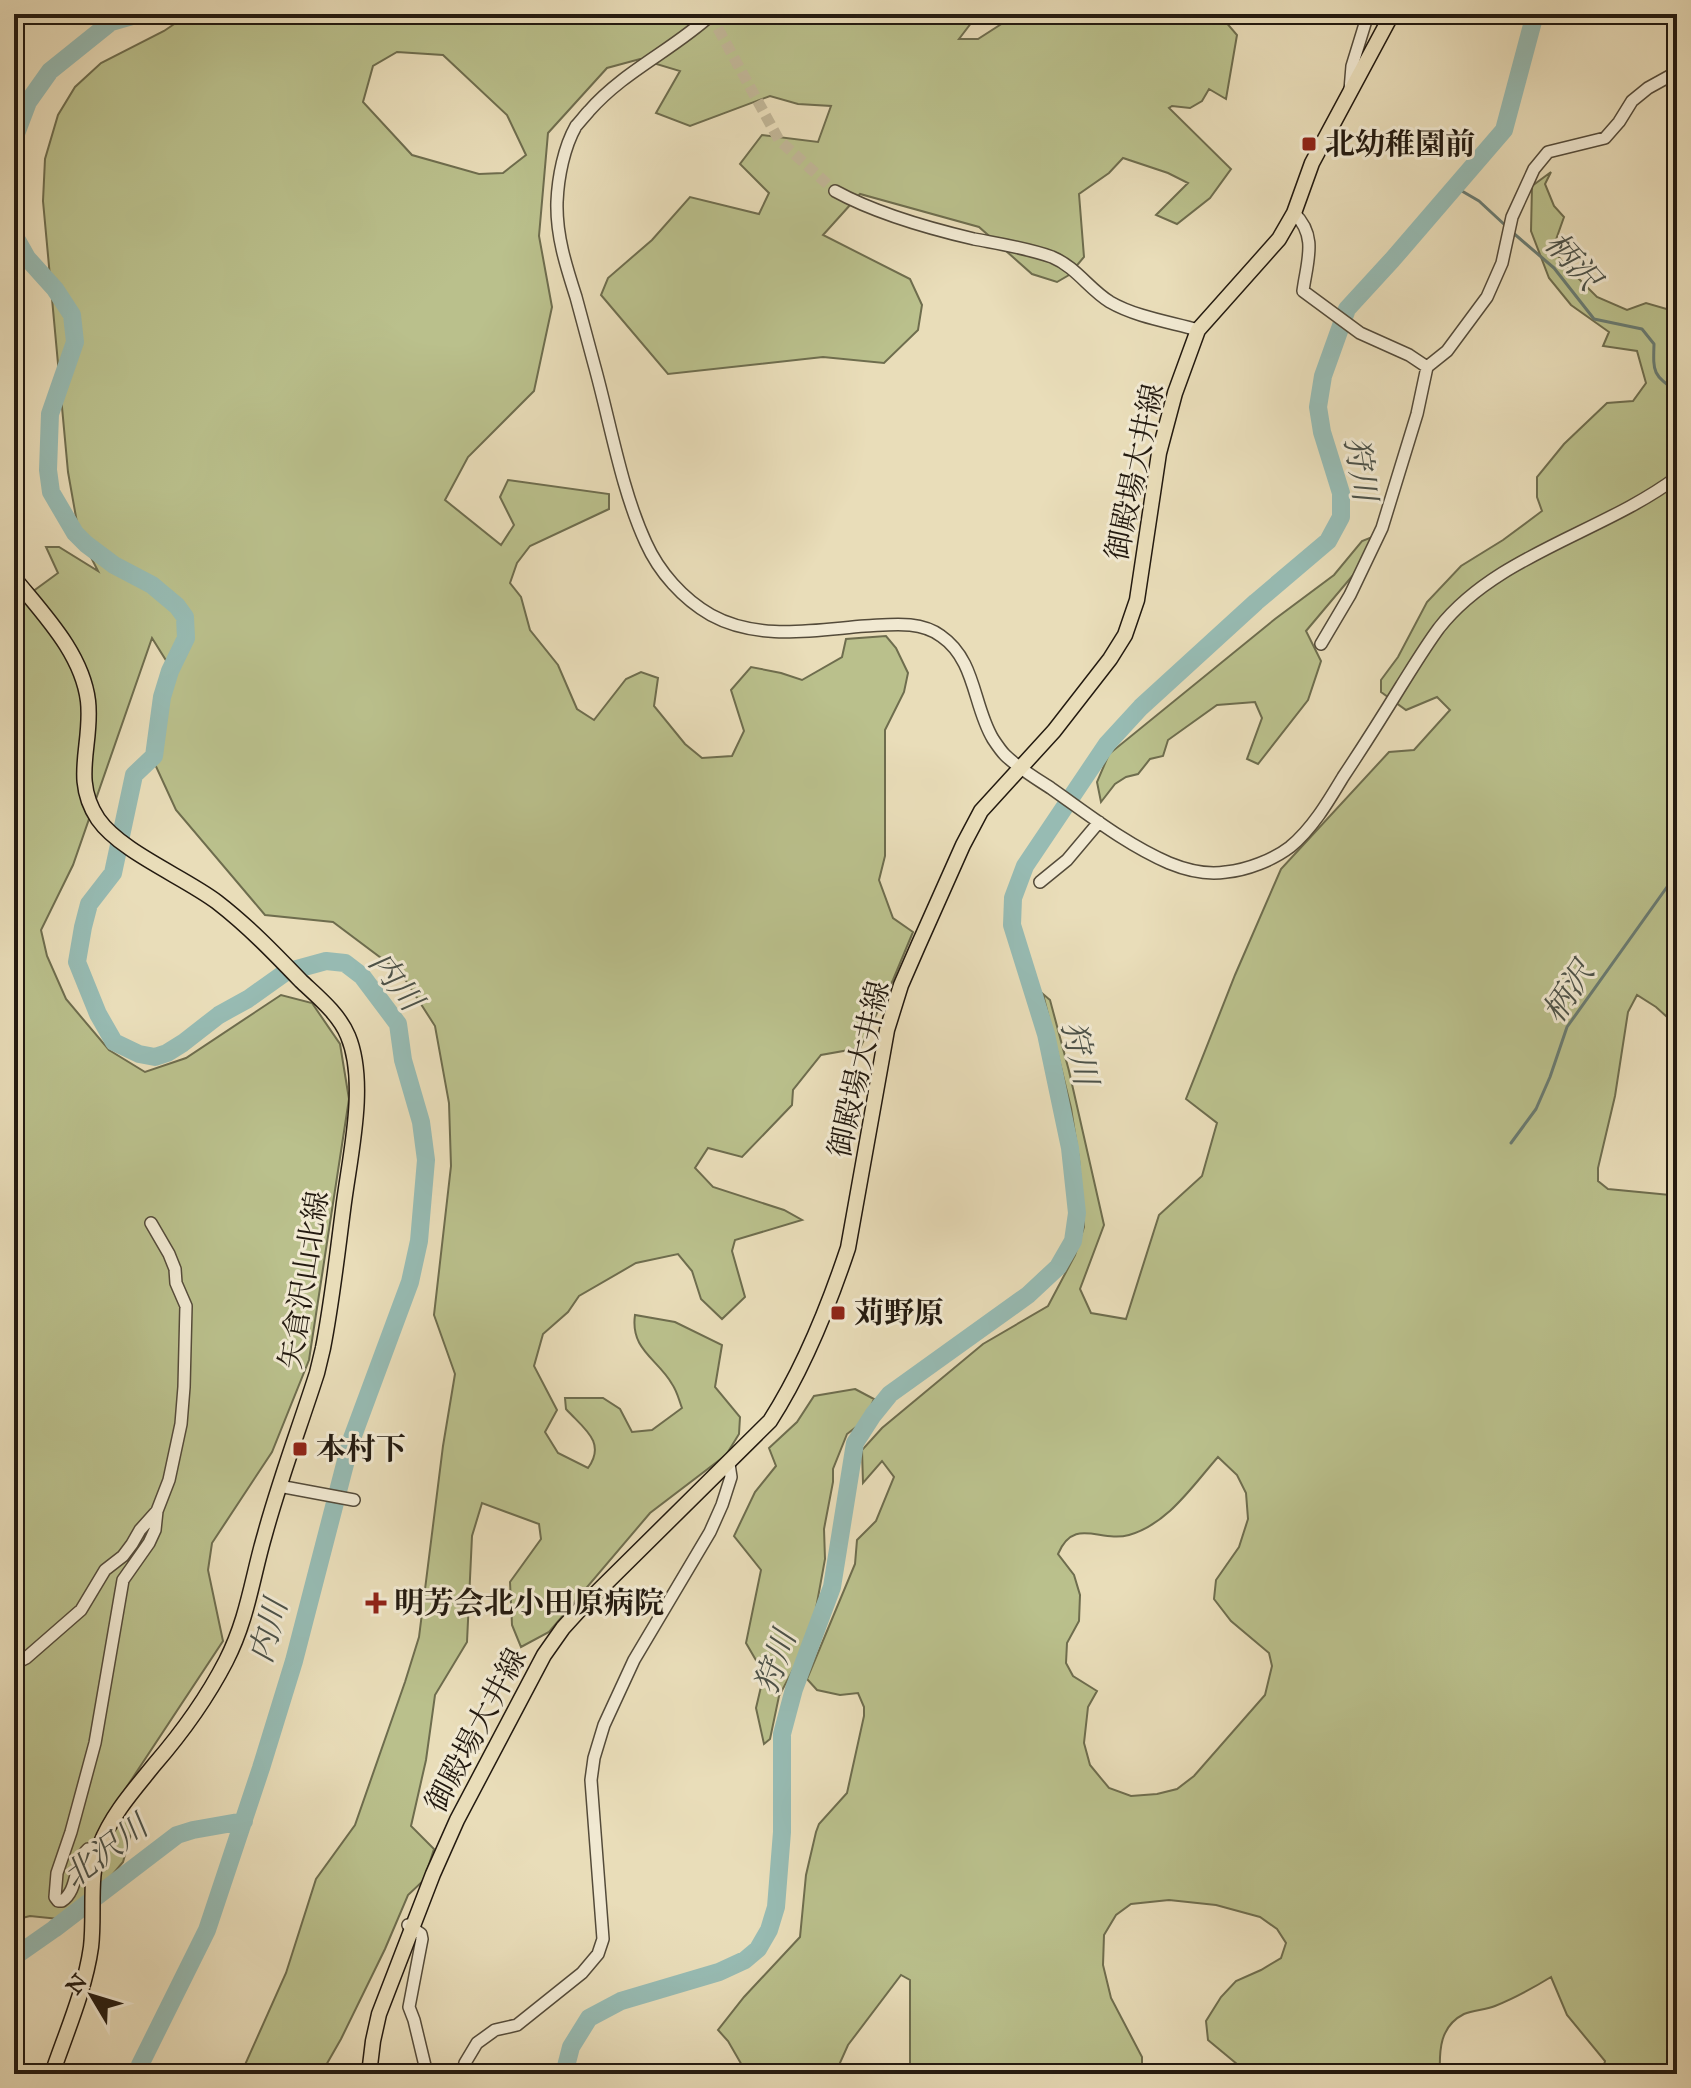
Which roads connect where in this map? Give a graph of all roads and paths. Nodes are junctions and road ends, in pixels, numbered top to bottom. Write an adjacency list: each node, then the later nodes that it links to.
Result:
1 (712, 14): 13 (street)
2 (1368, 14): 5 (street)
3 (1392, 14): 5 (main road, 御殿場大井線)
4 (1677, 72): 9 (street)
5 (1350, 90): 7 (main road, 御殿場大井線)
6 (835, 191): 8 (street)
7 (1294, 213): 8 (main road, 御殿場大井線); 9 (street)
8 (1198, 330): 13 (main road, 御殿場大井線)
9 (1427, 367): 12 (street)
10 (1677, 477): 14 (street)
11 (14, 578): 18 (main road, 矢倉沢山北線)
12 (1321, 644)
13 (1020, 767): 14 (street); 17 (main road, 御殿場大井線)
14 (1099, 822): 15 (street)
15 (1040, 882)
16 (151, 1223): 20 (street)
17 (729, 1464): 23 (main road, 御殿場大井線); 27 (street)
18 (279, 1486): 19 (street); 22 (main road, 矢倉沢山北線)
19 (354, 1500)
20 (157, 1511): 21 (street); 22 (street)
21 (14, 1664)
22 (97, 1856): 24 (main road, 矢倉沢山北線)
23 (410, 1926): 25 (main road, 御殿場大井線); 26 (street)
24 (52, 2074)
25 (369, 2074)
26 (427, 2074)
27 (462, 2074)

